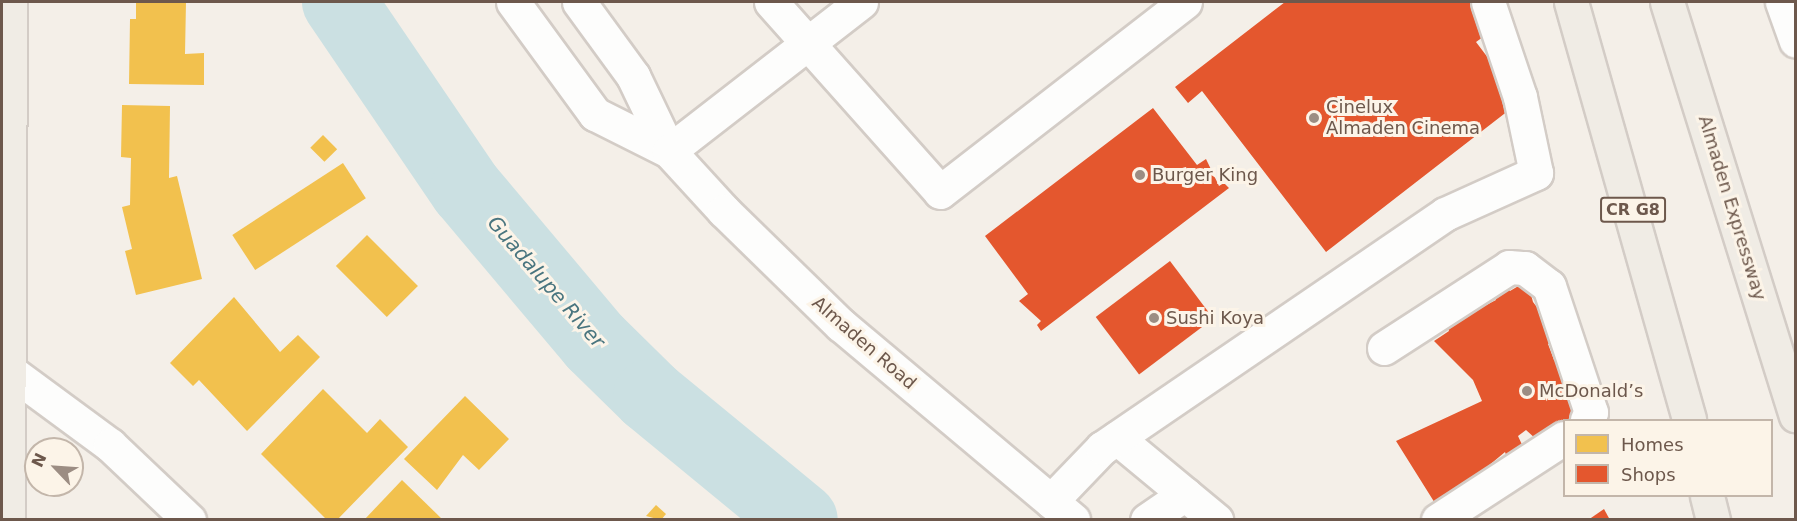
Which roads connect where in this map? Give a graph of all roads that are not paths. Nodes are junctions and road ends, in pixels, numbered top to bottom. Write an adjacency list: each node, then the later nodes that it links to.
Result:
1 (10, 2): 15 (main road)
2 (513, 2): 13 (street, Almaden Road)
3 (579, 2): 13 (street, Almaden Road)
4 (771, 2): 12 (street)
5 (861, 2): 12 (street)
6 (1185, 2): 12 (street)
7 (1488, 2): 19 (street)
8 (1571, 2): 18 (main road, CR G8)
9 (1666, 2): 16 (main road, Almaden Expressway)
10 (1782, 2): 11 (street)
11 (1796, 41)
12 (808, 44): 13 (street)
13 (669, 151): 23 (street, Almaden Road)
14 (1384, 348): 17 (street)
15 (11, 372): 24 (main road); 25 (street)
16 (1796, 415)
17 (1588, 419)
18 (1689, 419)
19 (1117, 438): 21 (street); 23 (street)
20 (1563, 439): 28 (street)
21 (1185, 494): 26 (street); 27 (street)
22 (1708, 497): 29 (main road)
23 (1062, 510)
24 (8, 519)
25 (189, 519)
26 (1147, 519)
27 (1216, 519)
28 (1438, 519)
29 (1713, 519)

